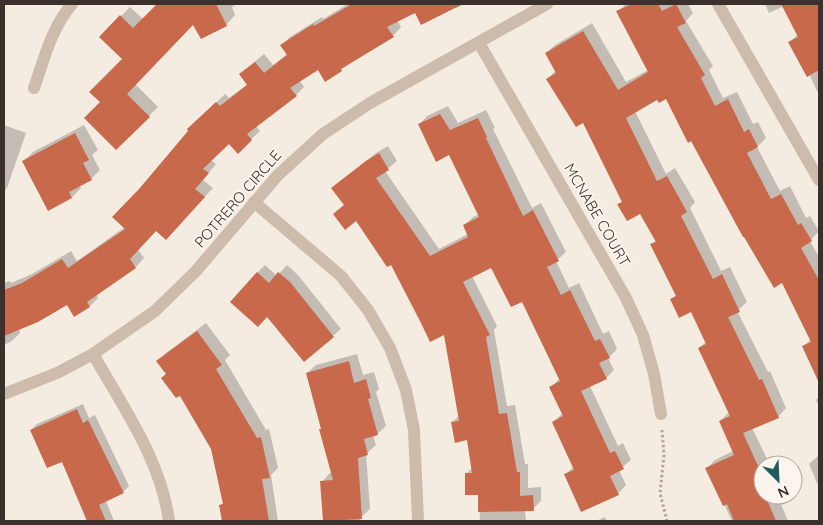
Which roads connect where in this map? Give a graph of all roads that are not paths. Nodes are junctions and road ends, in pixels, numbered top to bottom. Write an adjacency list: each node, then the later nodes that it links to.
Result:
1 (72, 4): 5 (street)
2 (547, 4): 4 (street, POTRERO CIRCLE)
3 (718, 4): 6 (street)
4 (479, 43): 7 (street, POTRERO CIRCLE); 10 (street, MCNABE COURT)
5 (34, 88)
6 (819, 180)
7 (254, 202): 8 (street, POTRERO CIRCLE); 12 (street)
8 (93, 354): 9 (street, POTRERO CIRCLE); 11 (street)
9 (4, 394)
10 (661, 414)
11 (169, 521)
12 (418, 521)

